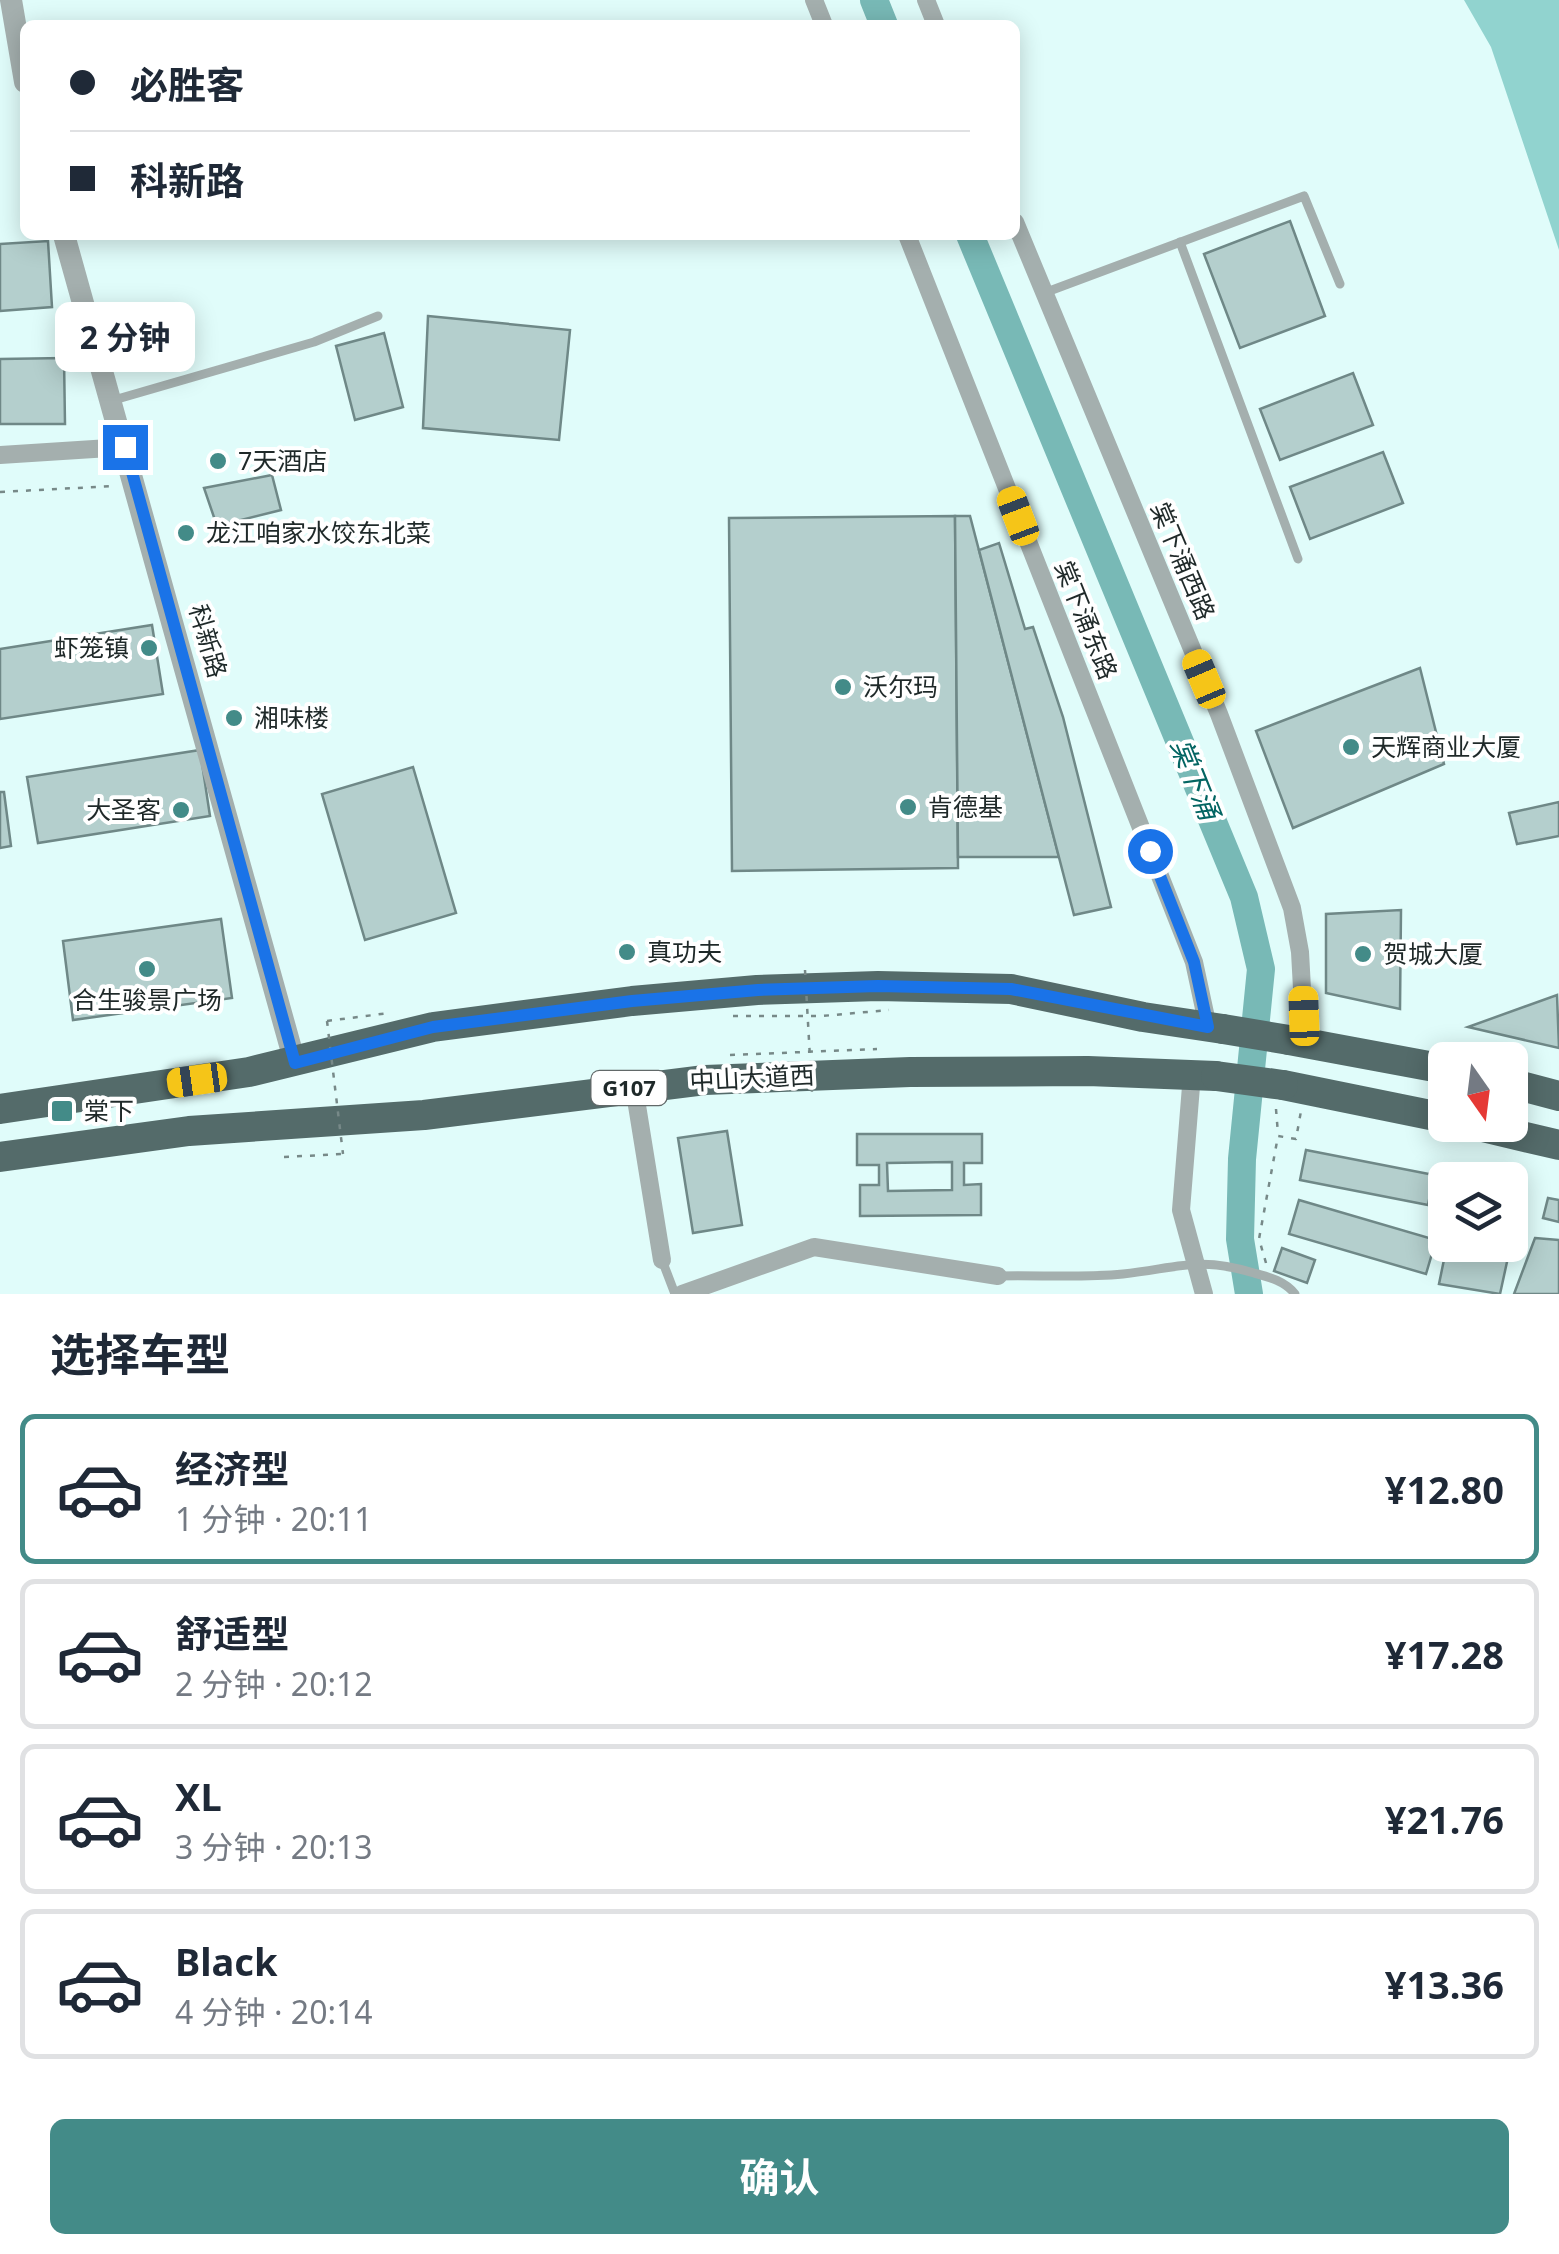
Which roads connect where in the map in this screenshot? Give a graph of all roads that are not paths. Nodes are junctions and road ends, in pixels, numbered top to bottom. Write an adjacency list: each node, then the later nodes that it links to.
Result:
1 (12, 0): 2 (street)
2 (20, 50)
3 (1020, 234): 8 (street, 棠下涌西路)
4 (65, 240): 10 (street, 科新路)
5 (909, 240): 14 (street, 棠下涌东路)
6 (1180, 242): 7 (lane); 8 (lane); 13 (lane)
7 (1340, 284)
8 (1044, 293): 15 (street, 棠下涌西路)
9 (378, 316): 10 (lane)
10 (111, 400): 11 (street, 科新路)
11 (125, 447): 12 (street); 16 (street, 科新路)
12 (0, 455)
13 (1298, 559)
14 (1216, 1028): 15 (highway, bridge); 16 (highway)
15 (1298, 1041): 17 (highway)
16 (295, 1063): 22 (highway)
17 (1428, 1066)
18 (1204, 1075): 19 (highway, 中山大道西 / G107); 23 (highway, 中山大道西 / G107, bridge); 28 (street)
19 (634, 1087): 26 (highway, 中山大道西 / G107); 27 (street)
20 (1528, 1088): 21 (highway)
21 (1559, 1096)
22 (0, 1108)
23 (1428, 1115)
24 (1528, 1138): 25 (highway)
25 (1557, 1145)
26 (0, 1157)
27 (662, 1260): 30 (lane)
28 (1196, 1261): 29 (lane); 31 (street); 32 (lane)
29 (998, 1276): 30 (street)
30 (679, 1294)
31 (1204, 1294)
32 (1294, 1294)

